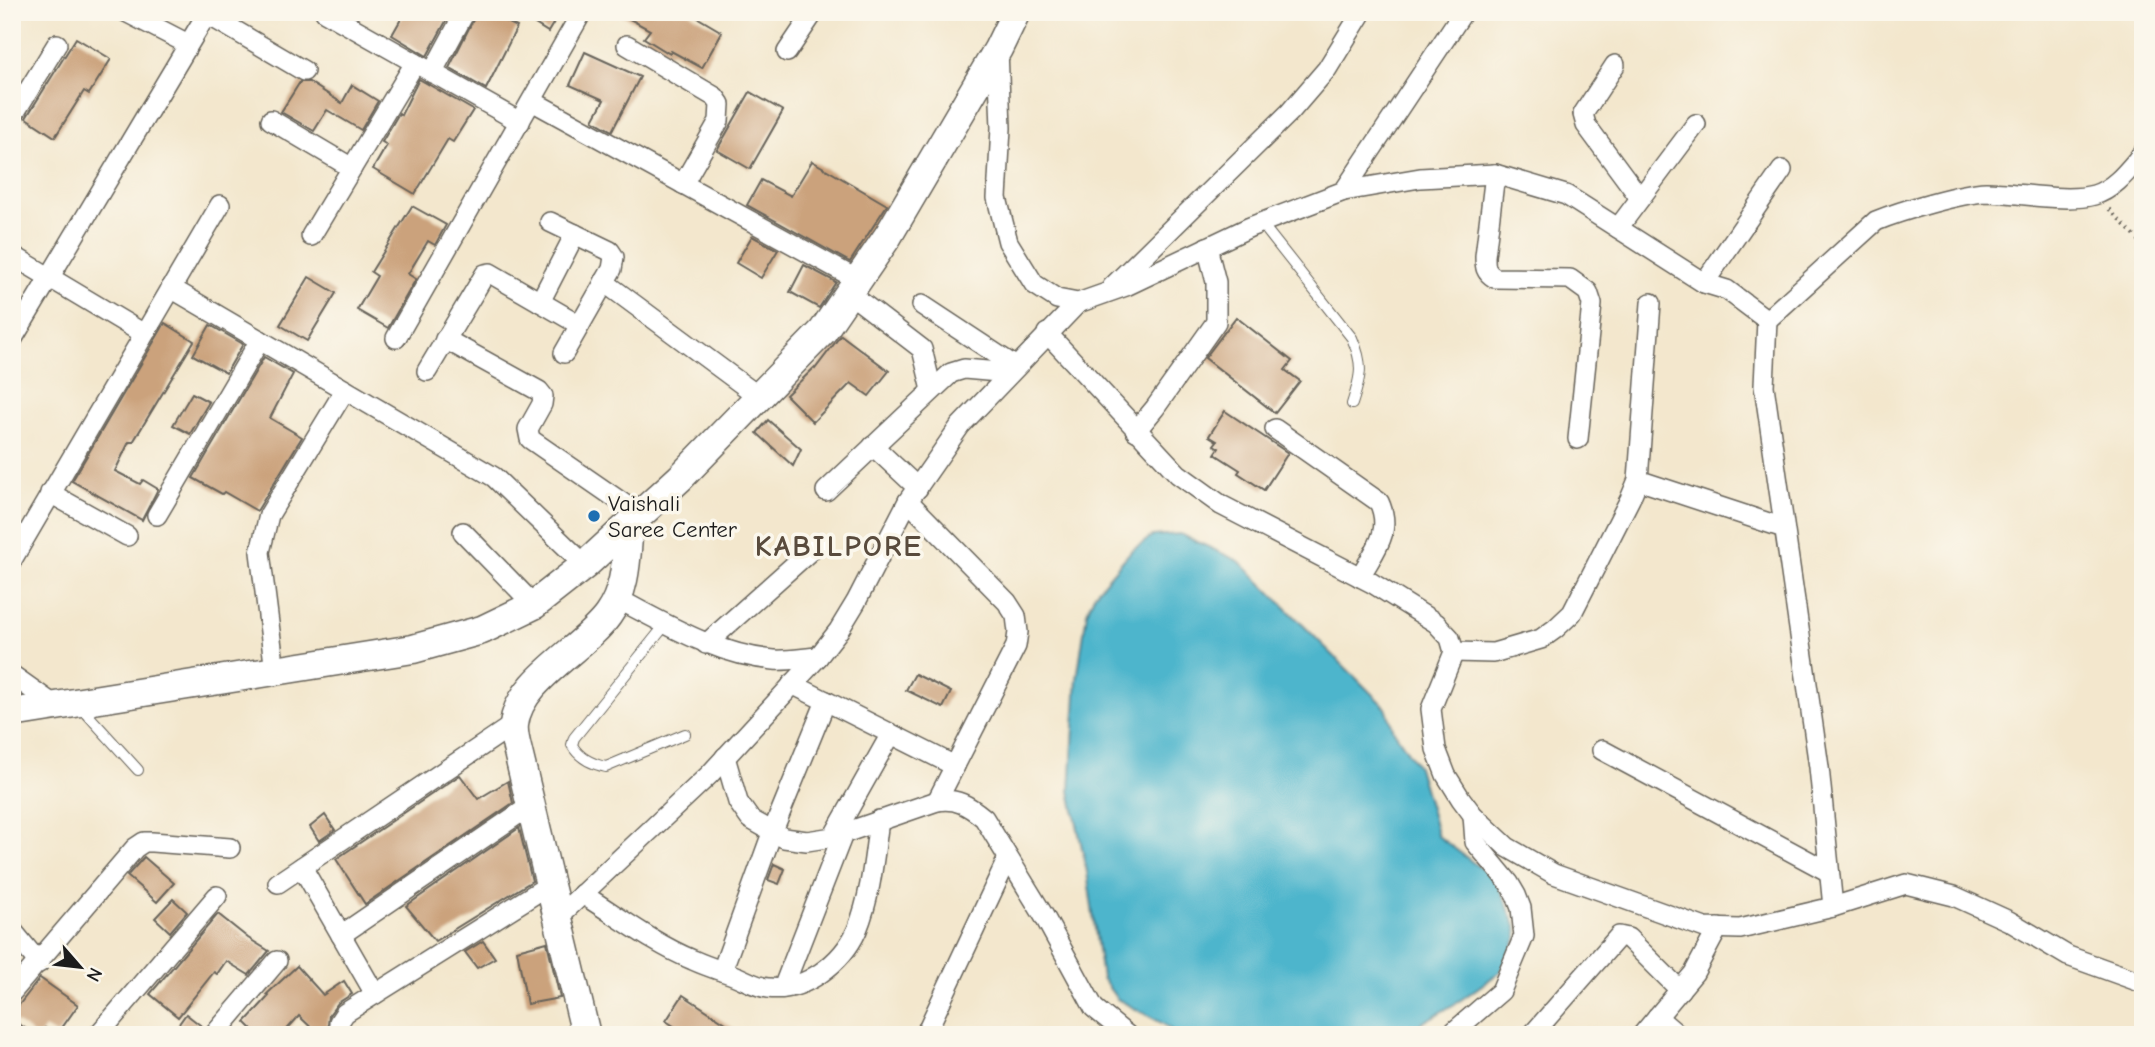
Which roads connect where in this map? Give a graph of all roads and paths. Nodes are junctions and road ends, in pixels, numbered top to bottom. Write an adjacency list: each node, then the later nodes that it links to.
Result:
1 (125, 12): 10 (street)
2 (325, 12): 15 (street)
3 (465, 12): 15 (street)
4 (582, 12): 17 (street)
5 (1016, 12): 12 (street)
6 (1362, 12): 44 (street)
7 (1463, 12): 27 (street)
8 (807, 14): 13 (street)
9 (57, 44): 18 (street)
10 (188, 44): 16 (street); 39 (street)
11 (627, 45): 26 (street)
12 (998, 49): 42 (street); 46 (street)
13 (787, 52)
14 (1615, 65): 29 (street)
15 (424, 68): 20 (street); 23 (street)
16 (304, 71)
17 (532, 101): 20 (street); 26 (street)
18 (12, 117)
19 (271, 120): 23 (street)
20 (520, 122): 53 (street)
21 (1696, 124): 29 (street)
22 (2143, 153): 28 (street)
23 (352, 168): 35 (street)
24 (1782, 170): 41 (street)
25 (1495, 174): 27 (street); 33 (street); 66 (street)
26 (683, 184): 42 (street)
27 (1345, 191): 32 (street)
28 (2096, 195): 36 (path); 49 (street)
29 (1640, 198): 33 (street)
30 (220, 205): 43 (street)
31 (550, 222): 34 (street)
32 (1261, 223): 37 (street); 63 (lane)
33 (1618, 228): 41 (street)
34 (575, 234): 40 (street); 45 (street)
35 (311, 236)
36 (2143, 246)
37 (1207, 247): 44 (street); 65 (street)
38 (12, 255): 39 (street)
39 (49, 278): 52 (street); 55 (street)
40 (604, 282): 50 (street); 62 (street)
41 (1704, 283): 49 (street)
42 (854, 286): 61 (street); 62 (street)
43 (171, 288): 52 (street); 56 (street)
44 (1105, 293): 46 (street)
45 (540, 302): 50 (street); 54 (street)
46 (1078, 303): 51 (street)
47 (1651, 303): 68 (street)
48 (922, 305): 58 (street)
49 (1767, 320): 74 (street)
50 (580, 325): 57 (street)
51 (1047, 333): 58 (street); 65 (street)
52 (144, 334): 70 (street)
53 (396, 338)
54 (445, 339): 59 (street); 73 (street)
55 (12, 340)
56 (260, 340): 60 (street); 72 (street)
57 (564, 353)
58 (1013, 370): 61 (street); 71 (street)
59 (427, 371)
60 (345, 390): 79 (street); 87 (street)
61 (932, 390): 67 (street)
62 (758, 396): 73 (street)
63 (1352, 404)
64 (1275, 429): 80 (street)
65 (1136, 431): 80 (street)
66 (1578, 439)
67 (873, 446): 69 (street); 71 (street)
68 (1638, 480): 74 (street); 85 (street)
69 (825, 491)
70 (50, 493): 76 (street); 78 (street)
71 (913, 494): 86 (street); 98 (street)
72 (157, 515)
73 (635, 521): 79 (street); 81 (street)
74 (1783, 527): 109 (street)
75 (463, 532): 82 (street)
76 (127, 536)
77 (819, 542): 84 (street)
78 (12, 560)
79 (586, 565): 82 (street)
80 (1360, 577): 85 (street)
81 (618, 599): 83 (street); 93 (street)
82 (534, 605): 87 (street)
83 (666, 624): 84 (street); 94 (lane)
84 (706, 644): 86 (street)
85 (1454, 652): 102 (street)
86 (818, 657): 89 (street)
87 (275, 671): 91 (street)
88 (12, 675): 91 (street)
89 (792, 684): 90 (street); 97 (street)
90 (826, 701): 95 (street); 104 (street)
91 (67, 705): 92 (street); 99 (lane)
92 (12, 713)
93 (514, 724): 101 (street); 108 (street)
94 (685, 734)
95 (891, 734): 98 (street); 105 (street)
96 (1602, 750): 109 (street)
97 (725, 757): 104 (street); 112 (street)
98 (955, 766): 100 (street)
99 (138, 770)
100 (937, 801): 103 (street); 107 (street)
101 (530, 806): 111 (street); 118 (street)
102 (1473, 815): 116 (street); 136 (street)
103 (879, 820): 105 (street); 123 (street)
104 (772, 833): 105 (street); 121 (street)
105 (838, 836): 123 (street)
106 (230, 848): 120 (street)
107 (1008, 858): 127 (street); 133 (street)
108 (302, 867): 110 (street); 118 (street)
109 (1829, 872): 114 (street)
110 (278, 883)
111 (549, 885): 115 (street); 126 (street)
112 (582, 894): 115 (street); 121 (street)
113 (217, 895): 129 (street)
114 (1833, 907): 116 (street); 122 (street)
115 (557, 918): 132 (street)
116 (1718, 928): 124 (street)
117 (12, 930): 120 (street)
118 (341, 935): 126 (street)
119 (276, 961): 130 (street)
120 (39, 963): 125 (street)
121 (722, 971): 123 (street)
122 (2143, 983)
123 (783, 988)
124 (1680, 990): 128 (street); 137 (street)
125 (12, 992)
126 (375, 994): 131 (street)
127 (1094, 1008): 134 (street); 135 (street)
128 (1657, 1017): 138 (street); 139 (street)
129 (98, 1035)
130 (214, 1035)
131 (339, 1035)
132 (586, 1035)
133 (925, 1035)
134 (1109, 1035)
135 (1127, 1035)
136 (1450, 1035)
137 (1532, 1035)
138 (1642, 1035)
139 (1678, 1035)

